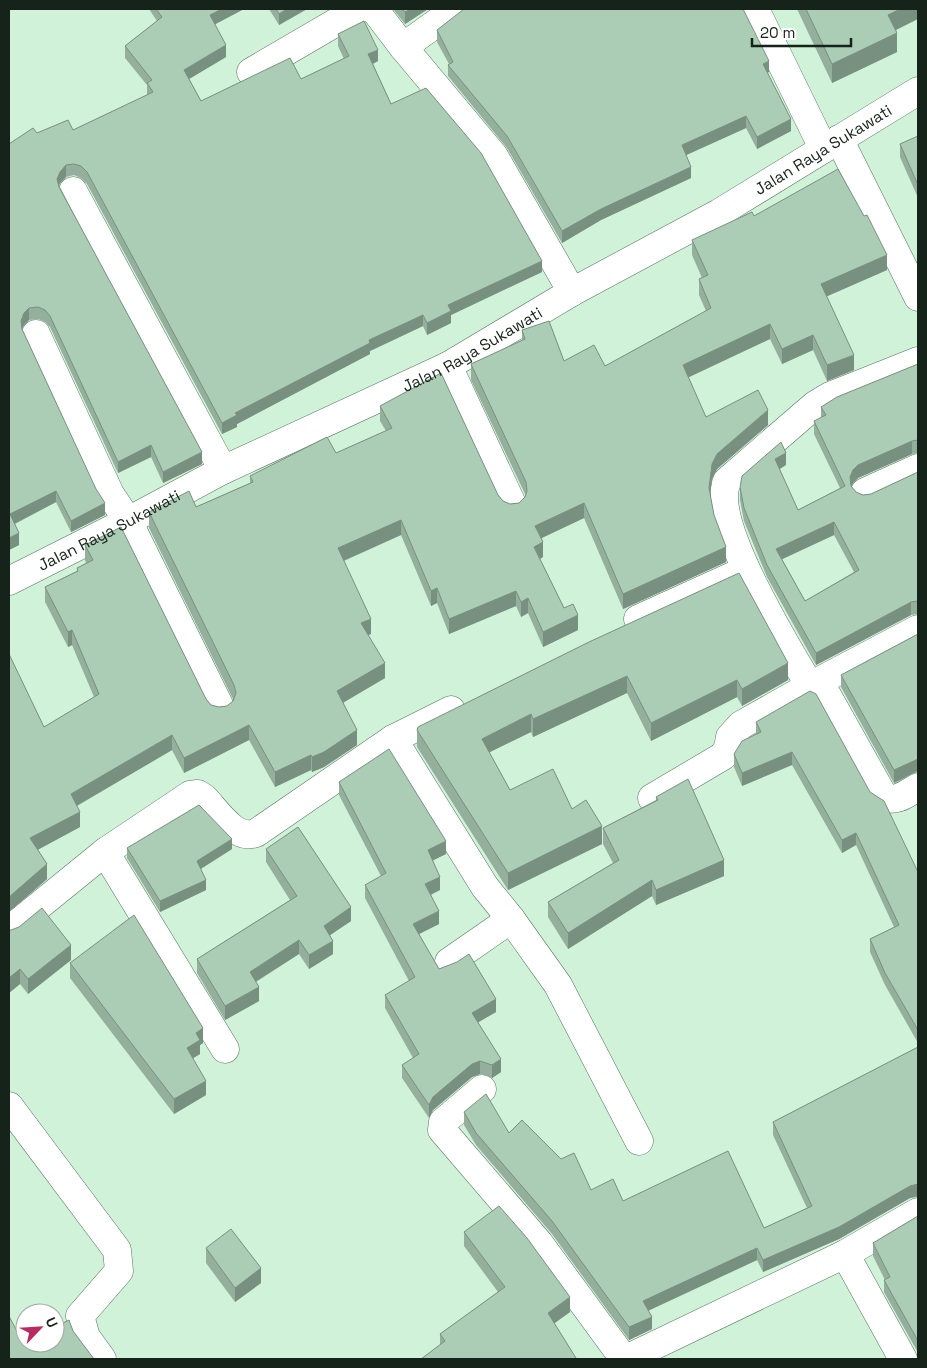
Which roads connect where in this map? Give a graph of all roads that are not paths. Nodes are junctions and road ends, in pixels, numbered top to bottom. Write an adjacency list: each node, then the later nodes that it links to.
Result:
1 (359, 9): 6 (main road)
2 (374, 9): 5 (main road)
3 (456, 9): 5 (main road)
4 (755, 9): 8 (main road)
5 (402, 47): 10 (main road)
6 (250, 72)
7 (918, 91): 8 (main road, Jalan Raya Sukawati)
8 (831, 144): 10 (main road, Jalan Raya Sukawati); 11 (main road)
9 (73, 191): 16 (main road)
10 (572, 292): 14 (main road, Jalan Raya Sukawati)
11 (918, 297)
12 (36, 334): 19 (main road)
13 (918, 361): 20 (main road)
14 (448, 366): 16 (main road, Jalan Raya Sukawati); 18 (main road)
15 (918, 468): 17 (main road)
16 (223, 470): 19 (main road, Jalan Raya Sukawati)
17 (865, 492)
18 (512, 504)
19 (128, 521): 21 (main road, Jalan Raya Sukawati); 26 (main road)
20 (746, 570): 22 (main road); 24 (main road)
21 (9, 580)
22 (616, 630)
23 (918, 630): 24 (main road)
24 (810, 686): 28 (main road); 29 (main road)
25 (470, 701): 27 (main road)
26 (220, 706)
27 (393, 739): 30 (main road); 31 (main road)
28 (918, 787)
29 (652, 798)
30 (105, 852): 32 (main road); 34 (main road)
31 (511, 919): 33 (main road); 37 (main road)
32 (9, 930)
33 (449, 962)
34 (225, 1049)
35 (482, 1089): 41 (main road)
36 (9, 1106): 40 (main road)
37 (639, 1141)
38 (918, 1212): 39 (main road)
39 (844, 1254): 41 (main road); 42 (main road)
40 (102, 1359)
41 (625, 1359)
42 (903, 1359)

